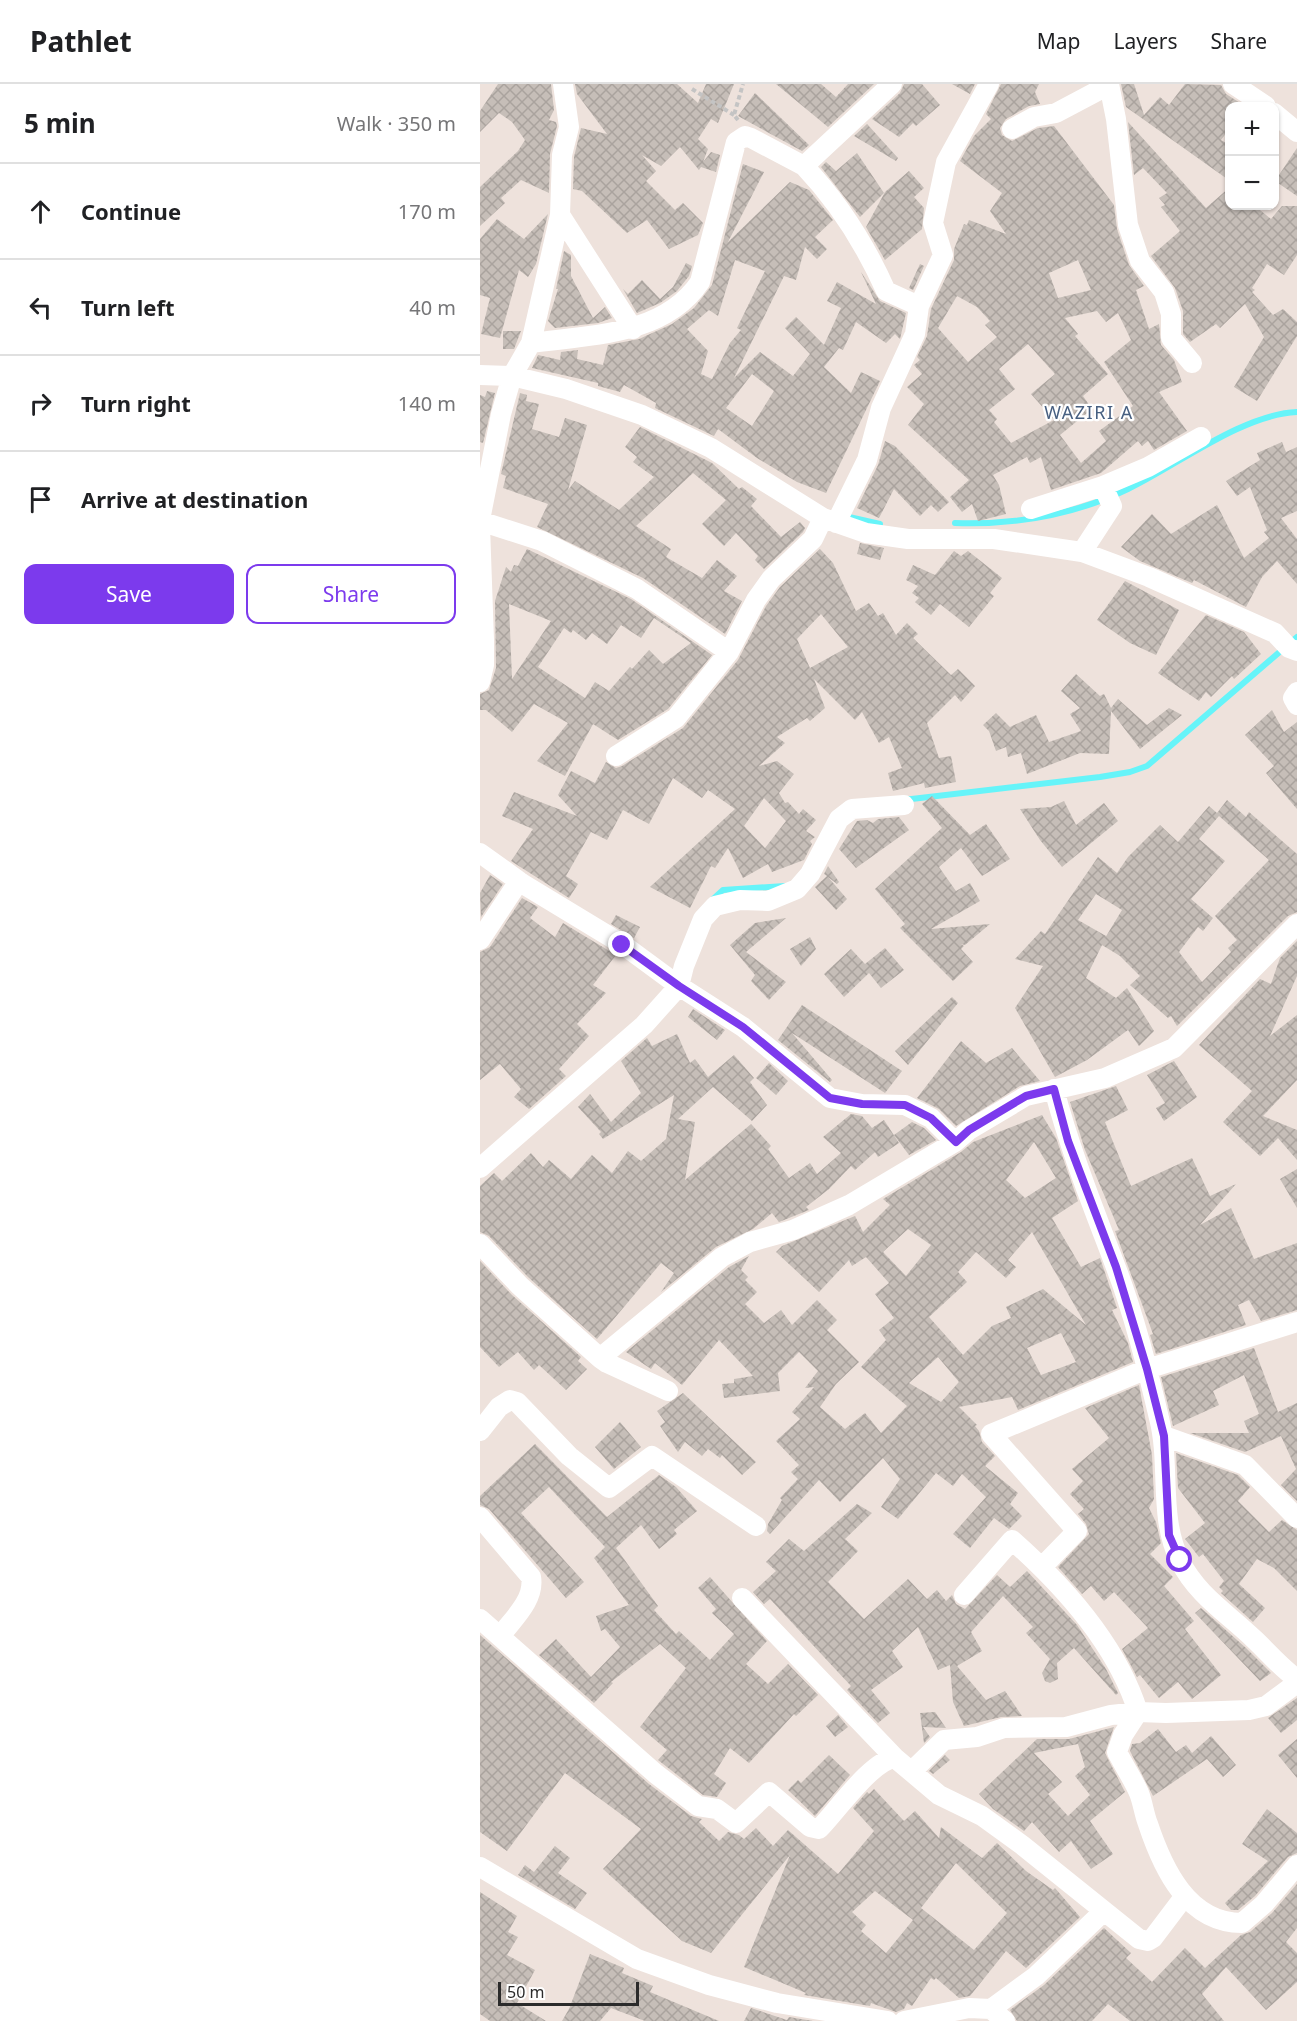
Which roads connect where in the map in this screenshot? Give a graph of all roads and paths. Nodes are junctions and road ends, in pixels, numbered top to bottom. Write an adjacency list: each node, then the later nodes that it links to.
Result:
1 (563, 84): 15 (street)
2 (743, 84): 9 (path)
3 (892, 84): 14 (street)
4 (989, 84): 16 (street)
5 (1233, 84): 8 (street)
6 (1109, 85): 11 (street); 19 (street)
7 (692, 89): 9 (path)
8 (1260, 102)
9 (734, 115): 13 (path)
10 (1279, 116): 12 (street)
11 (1012, 129)
12 (1297, 132)
13 (751, 138): 14 (street); 17 (street)
14 (804, 166): 16 (street)
15 (560, 214): 17 (street); 18 (street)
16 (920, 306): 26 (street)
17 (633, 329): 18 (street)
18 (531, 343): 21 (street)
19 (1192, 363)
20 (480, 375): 21 (street)
21 (512, 376): 25 (street); 26 (street)
22 (1201, 437): 23 (street)
23 (1103, 486): 24 (street); 28 (street)
24 (1031, 509)
25 (480, 520): 30 (street)
26 (830, 521): 28 (street); 30 (street)
27 (480, 526): 31 (street)
28 (1082, 552): 29 (street)
29 (1293, 650)
30 (729, 652): 34 (street)
31 (480, 682)
32 (1297, 692): 33 (street)
33 (1297, 705)
34 (616, 756)
35 (904, 804): 40 (street)
36 (480, 852): 37 (street)
37 (519, 881): 39 (street); 40 (street)
38 (1297, 924): 41 (street)
39 (480, 940)
40 (679, 986): 42 (street); 43 (street)
41 (1054, 1089): 42 (street); 47 (street)
42 (956, 1142): 46 (street)
43 (480, 1168)
44 (480, 1244): 46 (street)
45 (1297, 1322): 47 (street)
46 (600, 1358): 48 (street)
47 (1147, 1369): 50 (street); 54 (street)
48 (668, 1391)
49 (480, 1431): 53 (street)
50 (1164, 1436): 52 (street); 59 (street)
51 (480, 1517): 58 (street)
52 (1297, 1518)
53 (756, 1526)
54 (1042, 1567): 55 (street); 60 (street)
55 (964, 1595)
56 (742, 1598): 61 (street)
57 (480, 1619): 58 (street)
58 (501, 1635): 61 (street)
59 (1297, 1681): 60 (street)
60 (1138, 1712): 62 (street); 65 (street)
61 (895, 1758): 62 (street)
62 (912, 1771): 66 (street)
63 (1297, 1865): 65 (street)
64 (480, 1867): 68 (street)
65 (1184, 1897): 66 (street)
66 (1104, 1911): 67 (street)
67 (998, 2015): 69 (street)
68 (888, 2021)
69 (904, 2021)

